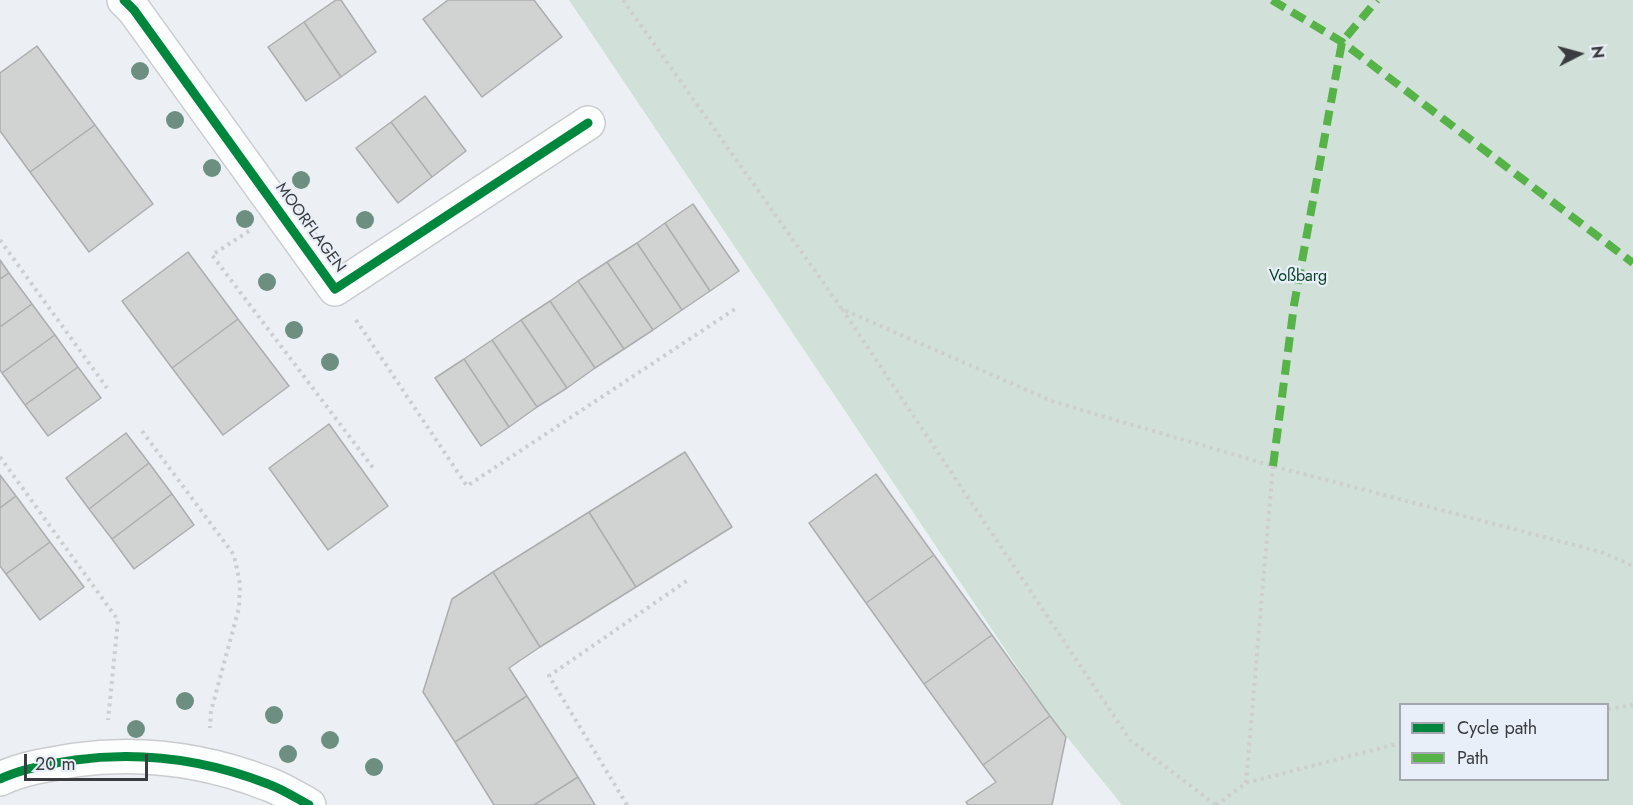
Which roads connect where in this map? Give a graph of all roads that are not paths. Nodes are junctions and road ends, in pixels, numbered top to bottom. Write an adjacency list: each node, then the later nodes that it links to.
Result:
1 (124, 0): 2 (street, MOORFLAGEN)
2 (588, 123)
3 (0, 779): 4 (street)
4 (309, 805)

